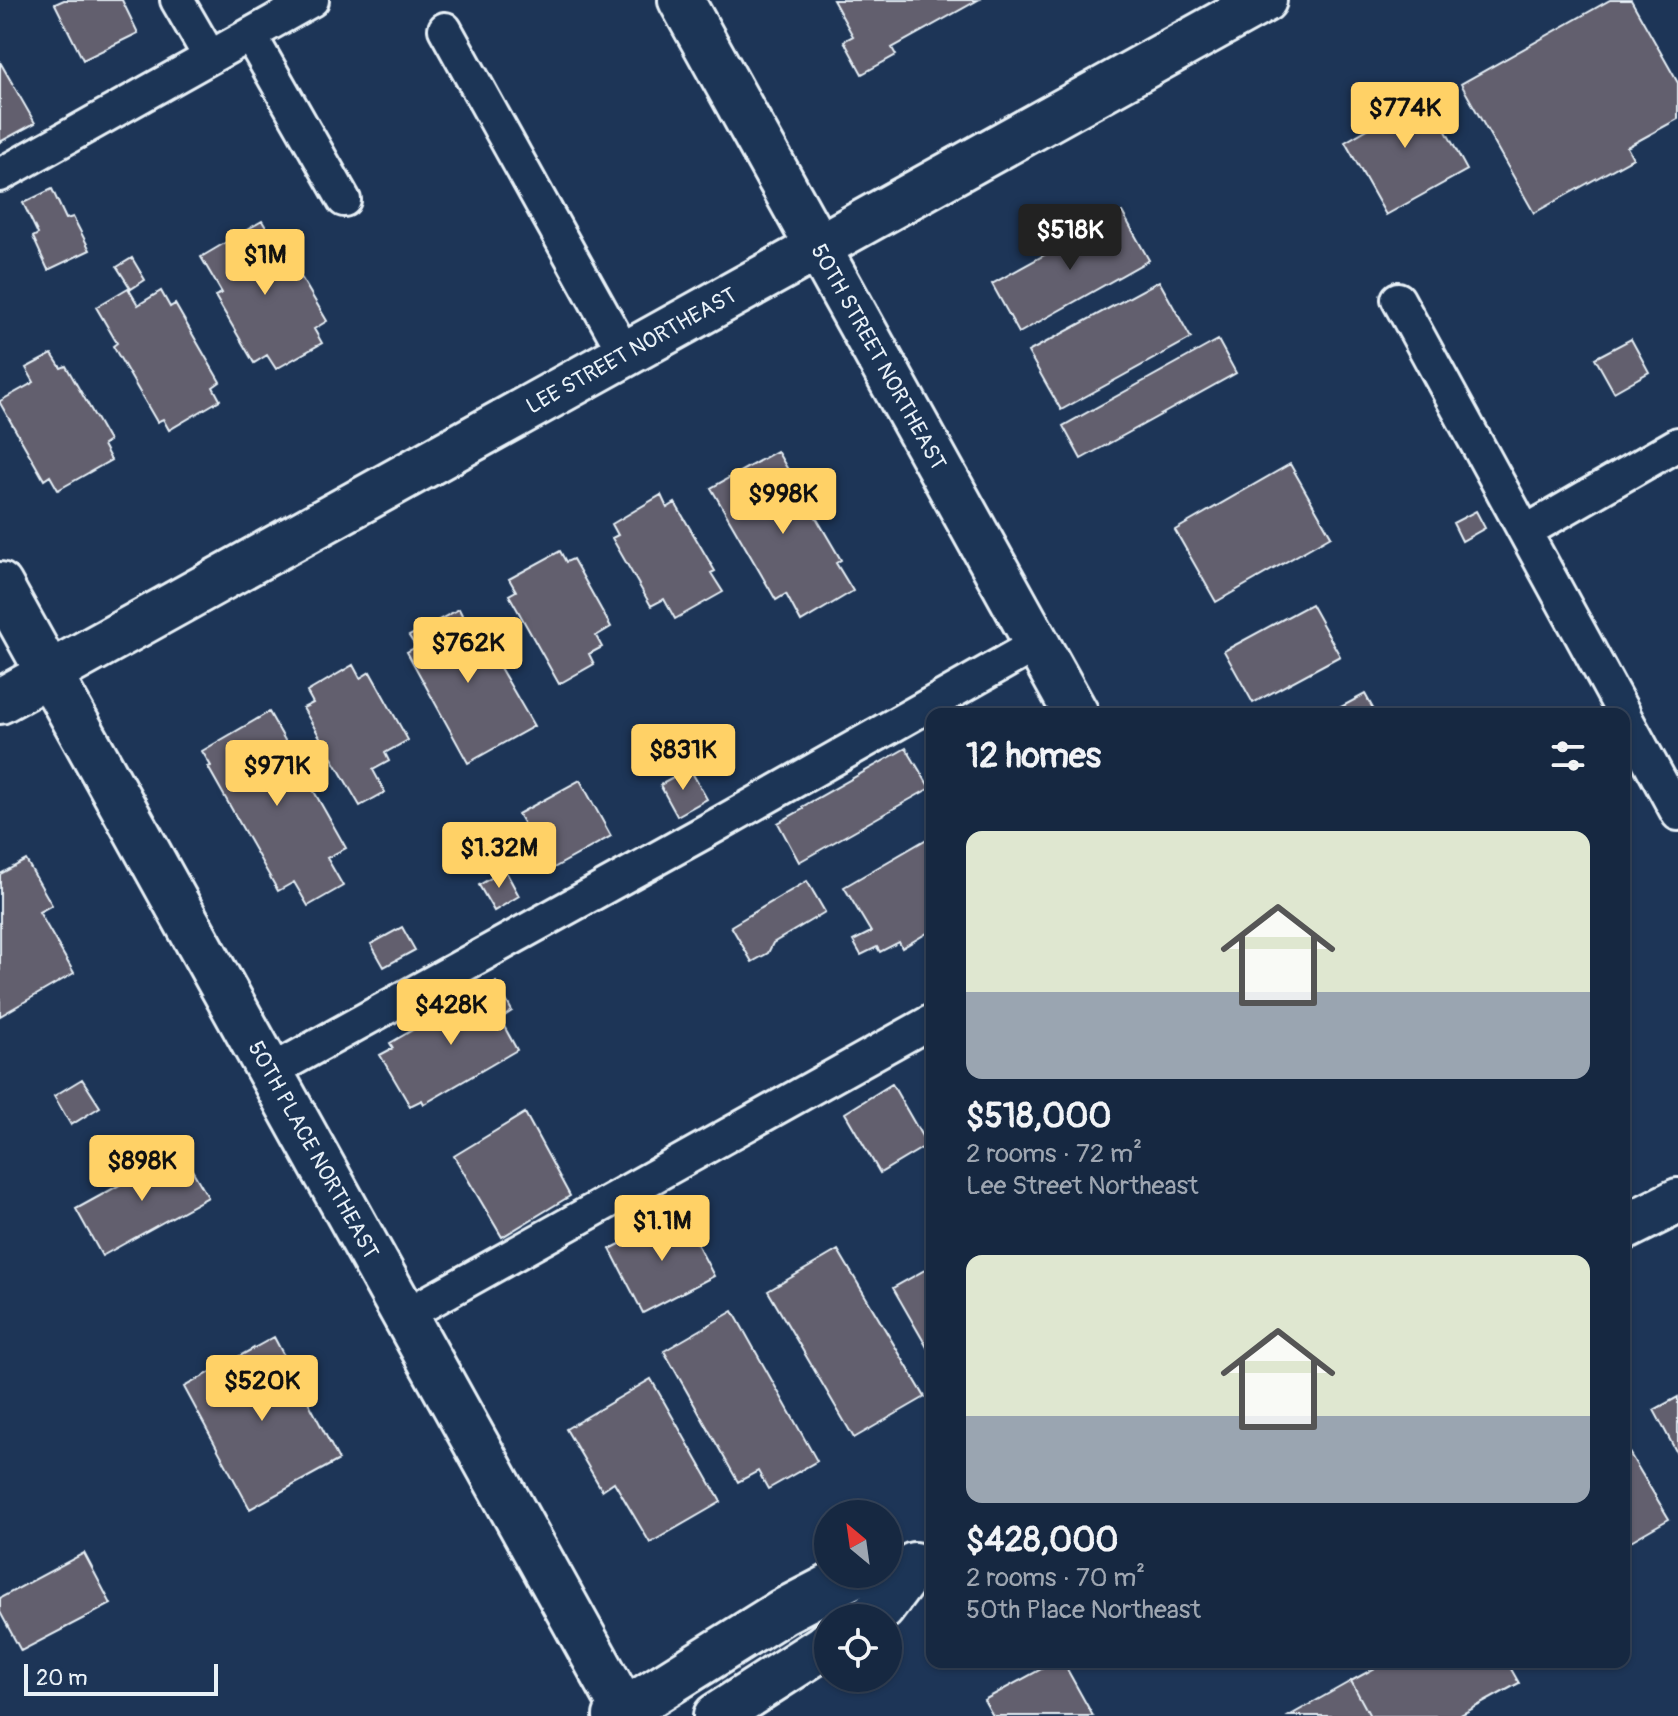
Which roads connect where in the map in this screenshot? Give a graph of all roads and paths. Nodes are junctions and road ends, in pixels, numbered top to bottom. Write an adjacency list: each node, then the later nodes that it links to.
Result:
1 (177, 0): 7 (lane)
2 (312, 0): 6 (lane)
3 (681, 0): 10 (street, 50TH STREET NORTHEAST)
4 (1246, 4): 10 (street, LEE STREET NORTHEAST)
5 (445, 29): 12 (lane)
6 (250, 35): 7 (lane); 9 (lane)
7 (210, 57): 8 (lane)
8 (0, 175)
9 (344, 200)
10 (818, 247): 12 (street, LEE STREET NORTHEAST); 16 (street, 50TH STREET NORTHEAST)
11 (1398, 299): 14 (lane)
12 (625, 354): 17 (street, LEE STREET NORTHEAST)
13 (1678, 444): 14 (lane)
14 (1525, 532): 20 (lane)
15 (0, 585): 17 (street, 50TH PLACE NORTHEAST)
16 (1037, 644): 19 (street, 50TH STREET NORTHEAST); 24 (lane)
17 (49, 673): 18 (street, LEE STREET NORTHEAST); 24 (street, 50TH PLACE NORTHEAST)
18 (0, 701)
19 (1073, 708)
20 (1621, 708)
21 (1630, 725): 22 (lane)
22 (1678, 814)
23 (926, 1024): 27 (lane)
24 (270, 1072): 27 (street, 50TH PLACE NORTHEAST)
25 (1678, 1201): 26 (street)
26 (1630, 1225)
27 (404, 1316): 32 (street, 50TH PLACE NORTHEAST)
28 (911, 1563): 30 (street)
29 (828, 1588): 32 (street)
30 (885, 1604)
31 (814, 1653): 33 (street)
32 (622, 1714)
33 (716, 1716)

